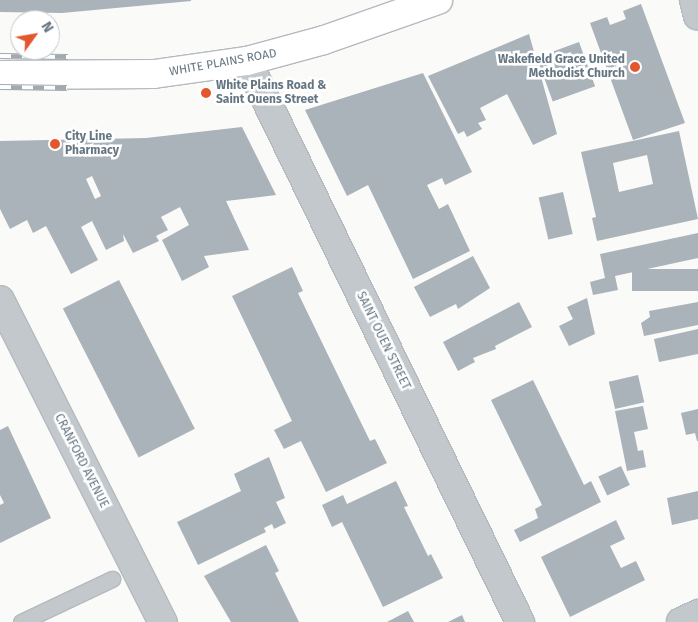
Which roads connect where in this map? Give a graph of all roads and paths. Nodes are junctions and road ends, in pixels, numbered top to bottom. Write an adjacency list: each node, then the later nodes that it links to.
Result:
1 (438, 0): 4 (main road, WHITE PLAINS ROAD)
2 (694, 0): 3 (street)
3 (698, 16)
4 (247, 61): 5 (main road, WHITE PLAINS ROAD); 11 (street, SAINT OUEN STREET)
5 (0, 75)
6 (0, 300): 10 (street, CRANFORD AVENUE)
7 (112, 579): 9 (lane)
8 (698, 614): 12 (street)
9 (21, 622)
10 (163, 622)
11 (520, 622)
12 (681, 622)

